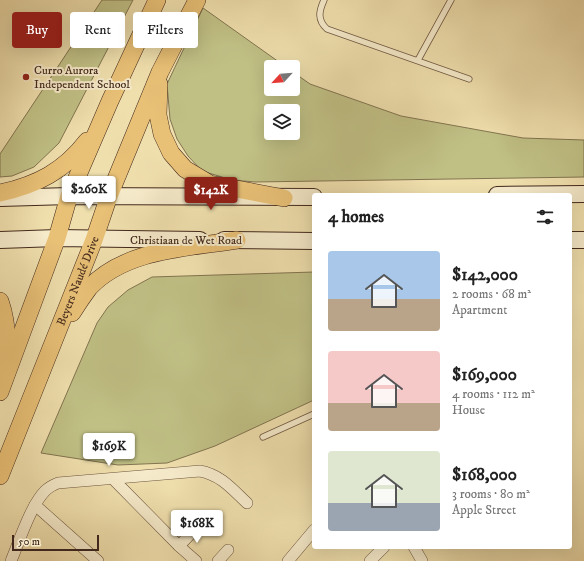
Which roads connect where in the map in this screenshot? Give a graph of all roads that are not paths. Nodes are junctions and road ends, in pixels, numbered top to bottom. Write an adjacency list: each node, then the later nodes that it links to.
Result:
1 (157, 0): 8 (main road)
2 (197, 0): 6 (main road, Beyers Naudé Drive)
3 (324, 0): 5 (lane)
4 (451, 0): 5 (lane)
5 (418, 60): 7 (lane)
6 (160, 72): 13 (main road, Beyers Naudé Drive); 16 (main road)
7 (469, 79)
8 (98, 127): 9 (main road); 12 (main road)
9 (0, 193)
10 (572, 194): 11 (main road)
11 (584, 194)
12 (69, 196): 13 (main road); 15 (main road); 17 (main road)
13 (109, 196): 16 (main road); 19 (main road, Beyers Naudé Drive)
14 (312, 197): 16 (main road)
15 (0, 198)
16 (284, 198)
17 (57, 238): 18 (main road, Christiaan de Wet Road); 19 (main road, Christiaan de Wet Road); 26 (main road)
18 (0, 240)
19 (94, 240): 20 (main road, Christiaan de Wet Road); 25 (main road, Beyers Naudé Drive)
20 (237, 240): 23 (main road, Christiaan de Wet Road); 25 (main road)
21 (572, 240): 22 (main road)
22 (584, 240)
23 (312, 241)
24 (0, 301): 26 (main road)
25 (52, 343): 29 (main road, Beyers Naudé Drive)
26 (1, 390)
27 (312, 415): 28 (lane)
28 (263, 437)
29 (0, 476)
30 (113, 479): 31 (street); 32 (street); 35 (street)
31 (247, 503)
32 (35, 505): 39 (street); 40 (street)
33 (198, 526): 35 (street)
34 (312, 532): 43 (street)
35 (179, 546): 41 (street)
36 (382, 549): 44 (street)
37 (415, 549): 45 (street)
38 (228, 550): 42 (street)
39 (11, 561)
40 (98, 561)
41 (196, 561)
42 (218, 561)
43 (288, 561)
44 (370, 561)
45 (422, 561)

